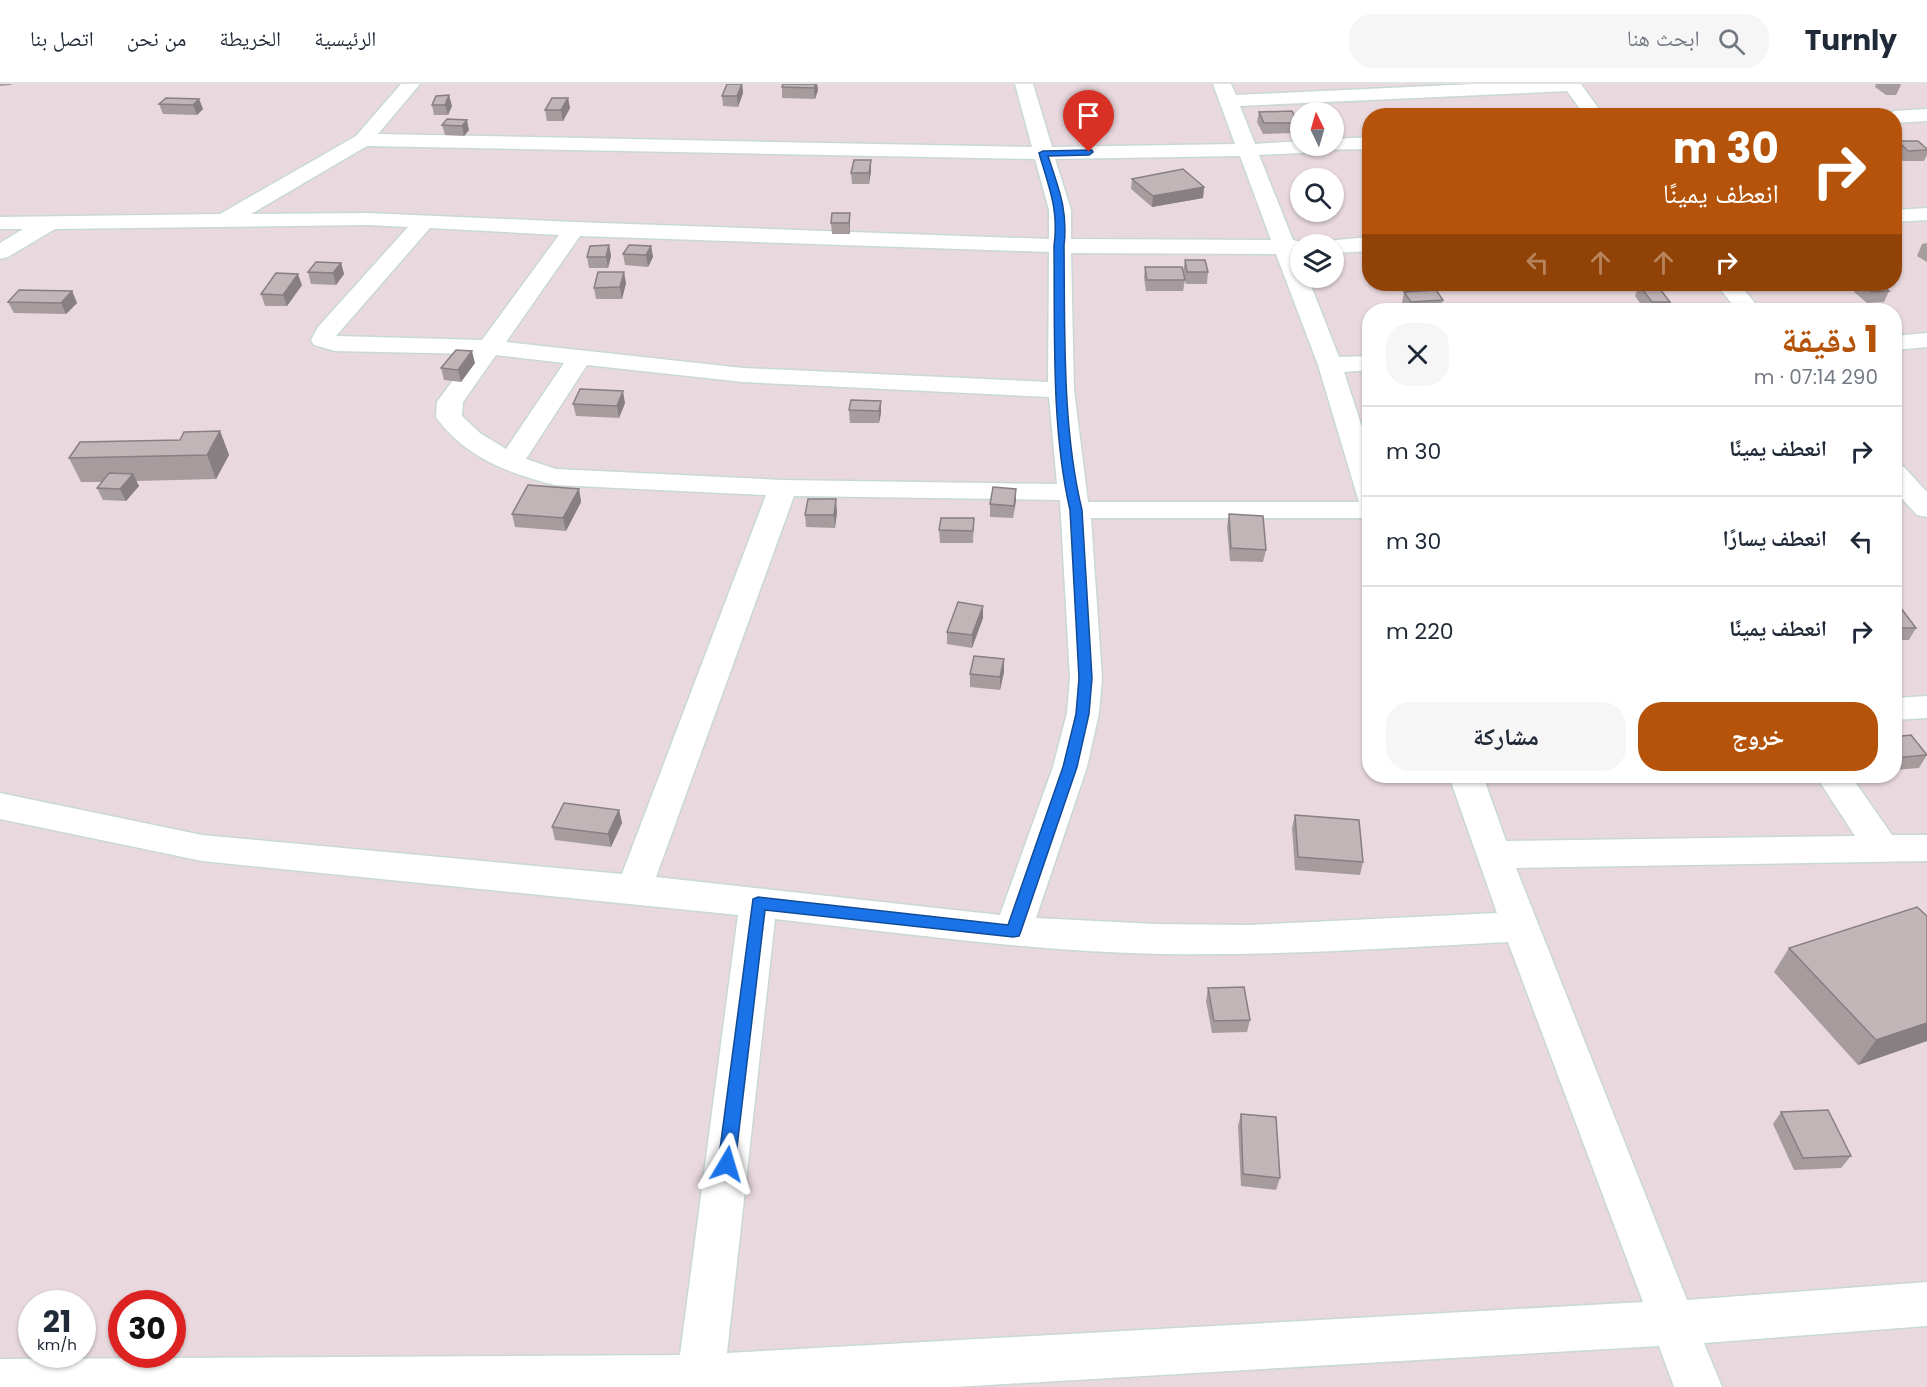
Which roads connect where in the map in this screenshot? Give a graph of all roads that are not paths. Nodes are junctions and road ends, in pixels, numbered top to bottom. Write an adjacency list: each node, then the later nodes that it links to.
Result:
1 (411, 84): 8 (street)
2 (1024, 84): 13 (street)
3 (1571, 85): 4 (street); 5 (street)
4 (1226, 92): 12 (street)
5 (1589, 108)
6 (1927, 116): 7 (street)
7 (1902, 117)
8 (363, 140): 13 (street); 16 (street)
9 (1362, 143): 10 (street)
10 (1344, 144)
11 (1290, 148): 12 (street)
12 (1248, 150): 13 (street); 21 (street)
13 (1043, 153): 24 (street)
14 (1927, 214): 15 (street)
15 (1902, 216)
16 (224, 220): 17 (street); 19 (street)
17 (424, 221): 20 (street); 32 (street)
18 (0, 223): 19 (street)
19 (50, 223): 26 (street)
20 (574, 229): 24 (street); 32 (street)
21 (1290, 241)
22 (1362, 244): 23 (street)
23 (1344, 245)
24 (1059, 246): 25 (street); 36 (street)
25 (1290, 247)
26 (0, 252)
27 (1306, 288): 35 (street)
28 (1733, 291): 29 (street)
29 (1743, 303)
30 (1927, 340): 31 (street)
31 (1902, 342)
32 (489, 347): 33 (street); 37 (street)
33 (579, 358): 36 (street); 37 (street)
34 (1362, 363): 35 (street)
35 (1330, 365): 38 (street)
36 (1061, 390): 42 (street)
37 (510, 463): 40 (street)
38 (1362, 471)
39 (1902, 483): 41 (street)
40 (783, 488): 42 (street); 52 (street)
41 (1916, 500)
42 (1074, 501): 43 (street); 55 (street)
43 (1362, 510)
44 (1927, 707): 45 (street)
45 (1902, 709)
46 (1468, 783): 51 (street)
47 (1838, 783): 50 (street)
48 (0, 806): 52 (street)
49 (1927, 848): 50 (street)
50 (1882, 849): 51 (street)
51 (1493, 855): 54 (street)
52 (634, 889): 53 (street)
53 (758, 903): 55 (street); 59 (street)
54 (1521, 927): 55 (street); 57 (street)
55 (1013, 931)
56 (1927, 1304): 57 (street)
57 (1673, 1323): 59 (street); 60 (street)
58 (0, 1383): 59 (street)
59 (700, 1383)
60 (1698, 1387)

